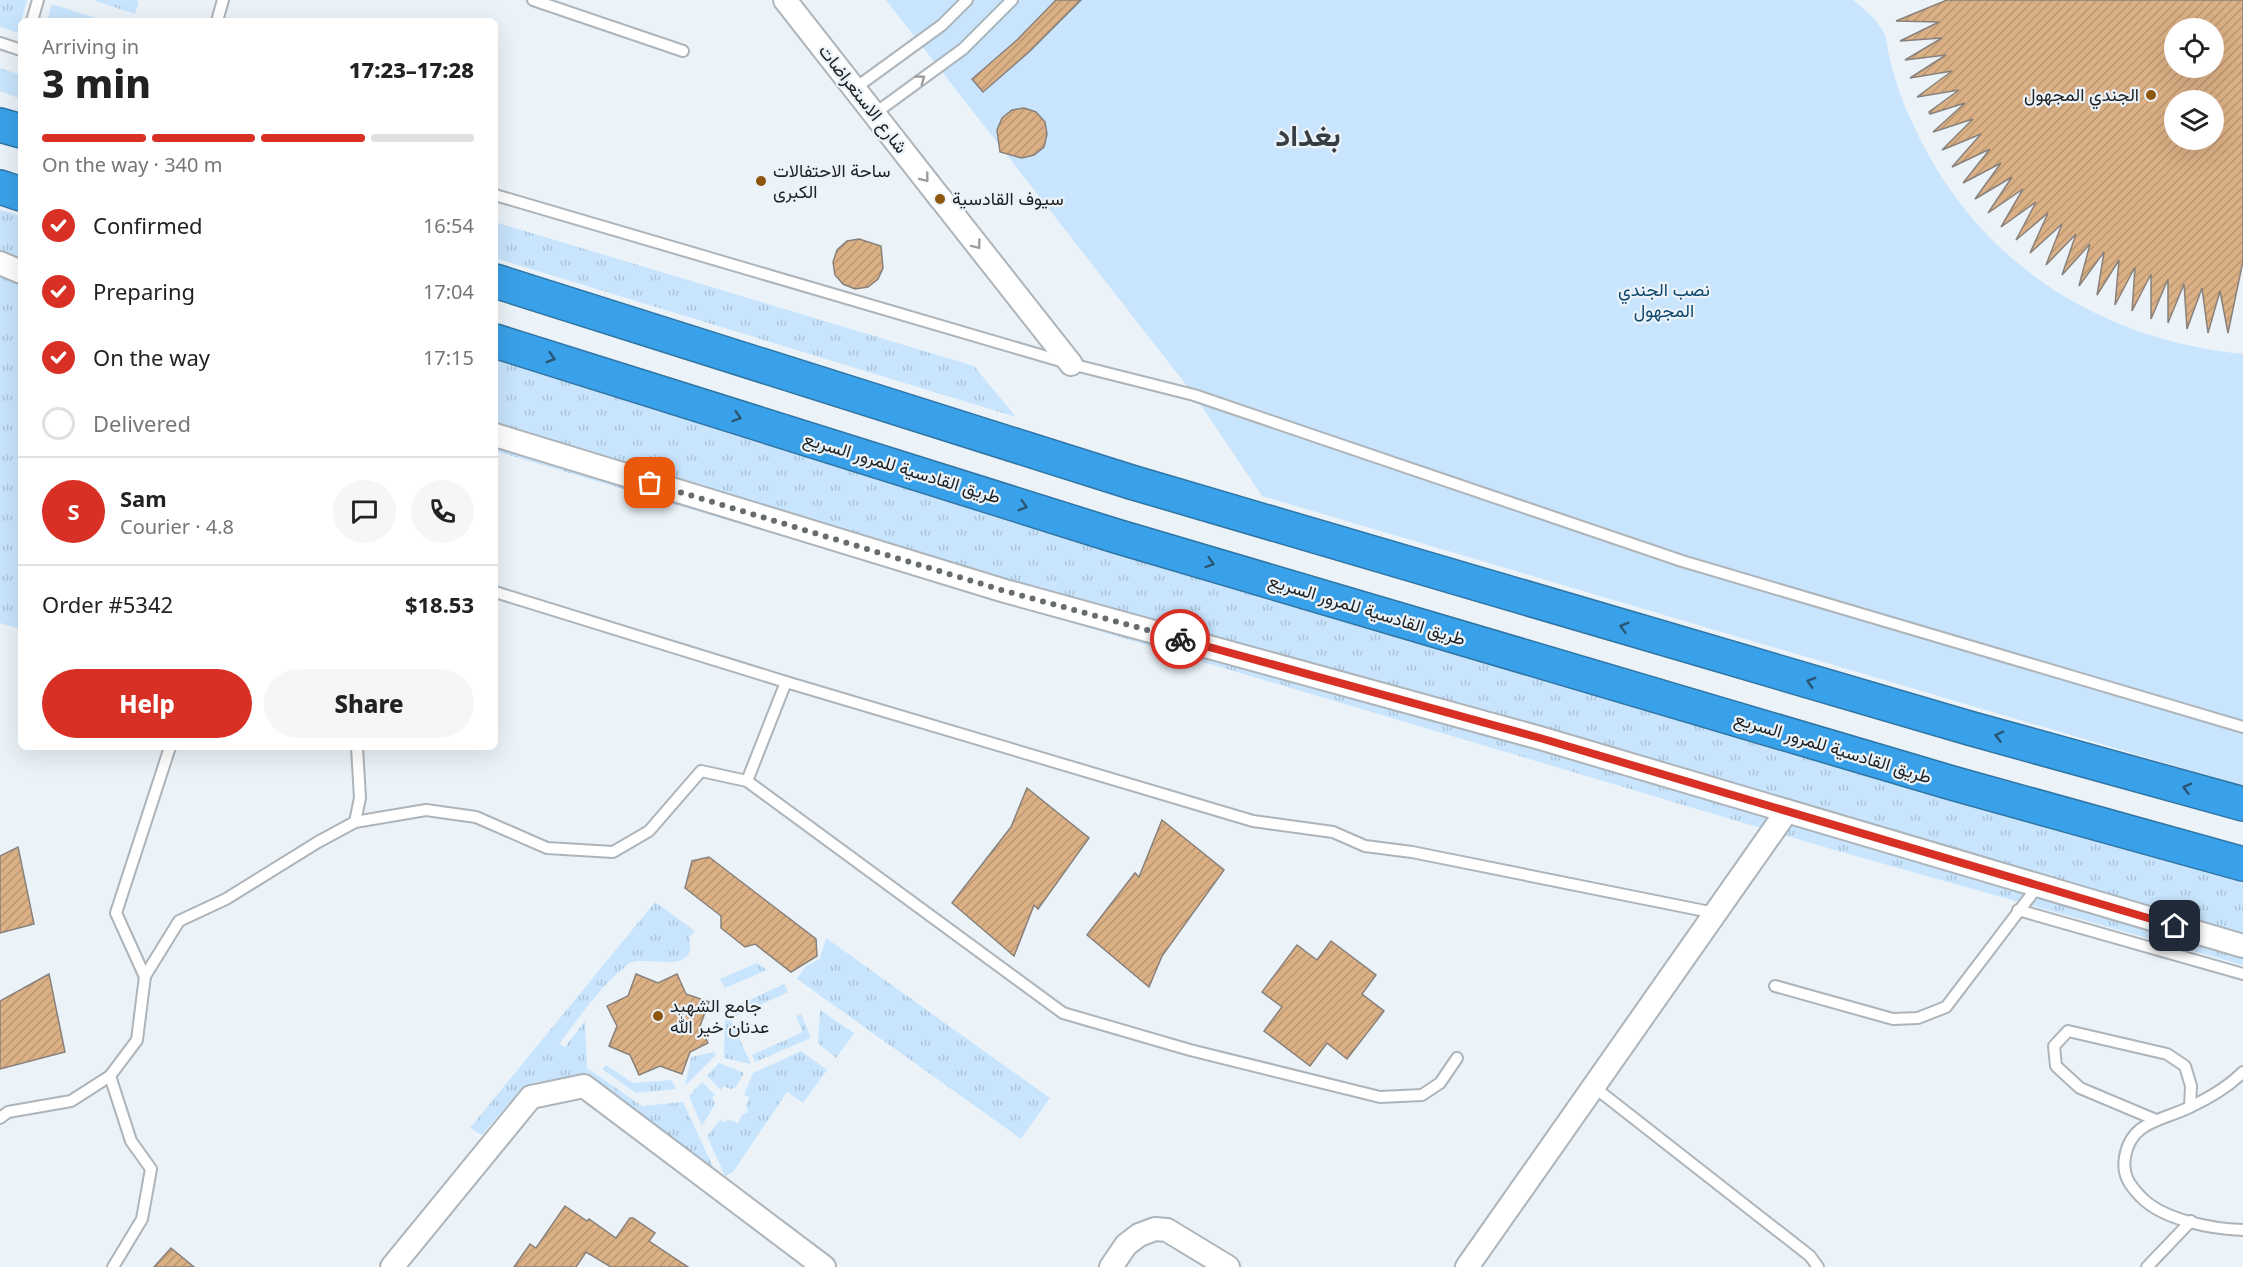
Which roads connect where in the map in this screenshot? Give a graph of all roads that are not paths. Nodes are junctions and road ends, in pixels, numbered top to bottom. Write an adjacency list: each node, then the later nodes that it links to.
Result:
1 (38, 0): 7 (lane)
2 (223, 0): 8 (lane)
3 (533, 0): 11 (lane)
4 (785, 0): 12 (street, شارع الاستعراضات)
5 (967, 0): 12 (lane)
6 (1012, 0): 13 (lane, one-way to 6)
7 (33, 18)
8 (218, 18)
9 (0, 43): 10 (lane)
10 (18, 49)
11 (683, 51)
12 (854, 89): 13 (street, شارع الاستعراضات)
13 (874, 114): 25 (street, شارع الاستعراضات, one-way to 25)
14 (0, 125): 15 (highway)
15 (18, 130)
16 (0, 187): 18 (highway)
17 (0, 194): 19 (highway)
18 (18, 195)
19 (18, 196)
20 (498, 196): 25 (lane)
21 (0, 263): 22 (street)
22 (18, 271)
23 (498, 282): 33 (highway, one-way to 23)
24 (498, 342): 36 (highway, طريق القادسية للمرور السريع, one-way to 36)
25 (1071, 364): 29 (lane)
26 (498, 436): 34 (street)
27 (498, 593): 28 (lane)
28 (786, 682): 32 (lane); 39 (lane)
29 (2243, 727)
30 (169, 750): 42 (lane)
31 (357, 750): 35 (lane)
32 (747, 781): 35 (lane); 44 (lane)
33 (2243, 804)
34 (1787, 811): 37 (street); 39 (street)
35 (355, 822): 42 (lane)
36 (2243, 864)
37 (2038, 885): 38 (lane); 40 (street)
38 (2018, 910): 41 (lane); 43 (lane)
39 (1715, 913): 47 (street)
40 (2243, 946)
41 (2243, 974)
42 (145, 977): 46 (lane)
43 (1775, 987)
44 (1457, 1058)
45 (2243, 1072): 48 (lane)
46 (110, 1077): 49 (lane); 53 (lane)
47 (1593, 1087): 58 (street); 59 (lane)
48 (2190, 1107): 50 (lane); 50 (lane)
49 (0, 1118)
50 (2156, 1120): 51 (lane)
51 (2191, 1221): 52 (lane); 60 (lane)
52 (2243, 1230)
53 (113, 1267)
54 (392, 1267): 55 (street)
55 (824, 1267)
56 (1111, 1267): 57 (street)
57 (1228, 1267)
58 (1467, 1267)
59 (1818, 1267)
60 (2146, 1267)

